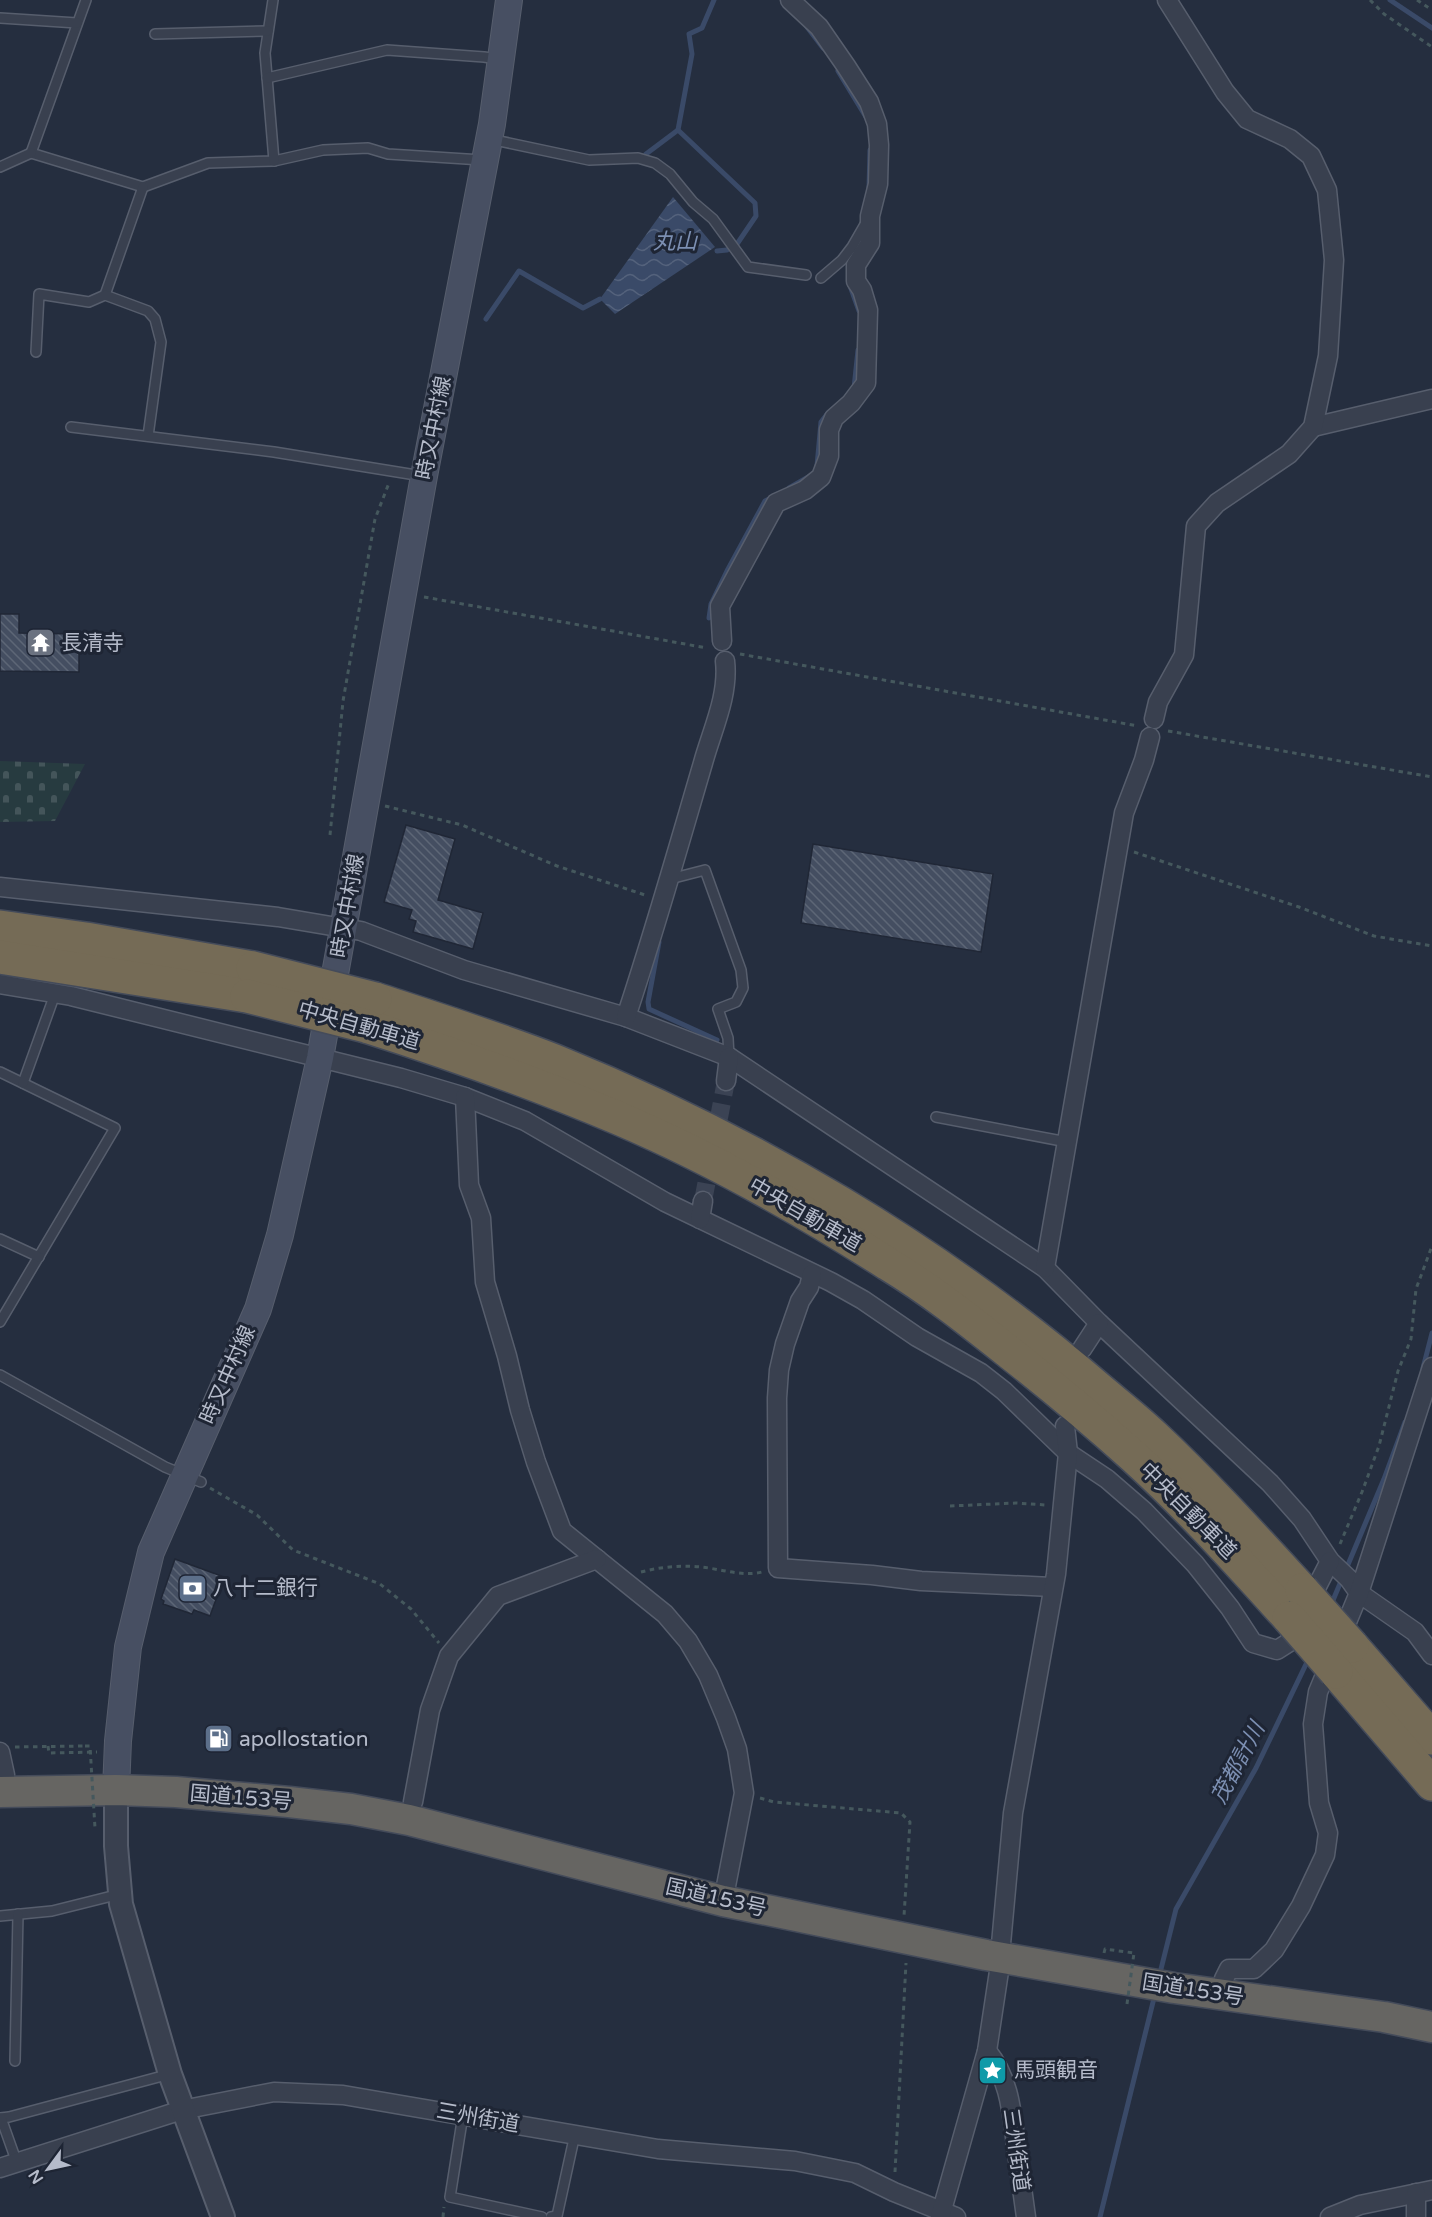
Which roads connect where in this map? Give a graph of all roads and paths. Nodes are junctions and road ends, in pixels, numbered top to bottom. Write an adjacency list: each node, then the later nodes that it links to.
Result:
1 (86, 0): 10 (lane)
2 (273, 0): 11 (lane)
3 (509, 0): 14 (main road, 時又中村線)
4 (790, 0): 21 (street)
5 (1167, 0): 28 (street)
6 (1370, 0): 13 (path)
7 (1417, 0): 8 (path)
8 (1432, 10)
9 (0, 18): 10 (lane)
10 (78, 23): 17 (lane)
11 (268, 31): 12 (lane); 15 (lane)
12 (155, 34)
13 (1432, 46)
14 (501, 60): 15 (lane); 16 (main road, 時又中村線)
15 (267, 78): 18 (lane)
16 (487, 149): 18 (lane); 22 (lane); 31 (main road, 時又中村線)
17 (31, 153): 19 (lane); 20 (lane)
18 (273, 160): 20 (lane)
19 (0, 167)
20 (143, 187): 24 (lane)
21 (870, 216): 23 (lane); 33 (street)
22 (806, 275)
23 (821, 278)
24 (105, 295): 25 (lane); 29 (lane)
25 (36, 352)
26 (1432, 399): 28 (street)
27 (71, 427): 29 (lane)
28 (1313, 427): 34 (street)
29 (148, 436): 30 (lane)
30 (393, 472): 31 (lane); 37 (path)
31 (424, 476): 43 (main road, 時又中村線)
32 (419, 596): 33 (path)
33 (723, 651): 34 (path); 39 (street)
34 (1153, 728): 35 (path); 38 (street)
35 (1432, 777)
36 (381, 805): 41 (path)
37 (330, 835)
38 (1118, 852): 44 (path); 57 (street)
39 (670, 879): 41 (street); 50 (lane)
40 (0, 887): 43 (street)
41 (664, 901): 49 (street)
42 (0, 927): 46 (highway, 中央自動車道)
43 (344, 928): 49 (street); 51 (main road, 時又中村線)
44 (1432, 946)
45 (0, 957): 46 (highway, 中央自動車道)
46 (250, 982): 83 (highway, 中央自動車道, bridge)
47 (0, 984): 48 (street)
48 (55, 994): 51 (street); 54 (lane)
49 (626, 1017): 50 (street)
50 (729, 1057): 53 (street); 63 (street)
51 (320, 1058): 55 (street); 73 (main road, 時又中村線)
52 (0, 1072): 54 (lane)
53 (726, 1081)
54 (22, 1083): 62 (lane)
55 (465, 1097): 59 (street); 76 (street)
56 (936, 1116): 57 (lane)
57 (1067, 1142): 63 (street)
58 (703, 1201): 59 (street)
59 (700, 1220): 64 (street)
60 (0, 1239): 62 (lane)
61 (1432, 1246): 78 (path)
62 (39, 1257): 65 (lane)
63 (1045, 1269): 66 (street)
64 (812, 1274): 72 (street); 77 (street)
65 (0, 1322)
66 (1099, 1323): 67 (street); 78 (street)
67 (1082, 1348)
68 (1432, 1367): 70 (street)
69 (0, 1375): 73 (lane)
70 (1429, 1388): 78 (street)
71 (1065, 1426): 72 (street)
72 (1068, 1453): 75 (street); 78 (street)
73 (193, 1479): 82 (path); 90 (main road, 時又中村線)
74 (950, 1506): 75 (path)
75 (1063, 1506): 80 (street)
76 (597, 1559): 79 (street); 82 (street)
77 (778, 1568): 79 (path); 80 (street)
78 (1344, 1575): 81 (street); 102 (street)
79 (619, 1577): 91 (street)
80 (1052, 1587): 100 (street)
81 (1432, 1655)
82 (449, 1656): 92 (street)
83 (1344, 1659): 84 (highway, 中央自動車道); 89 (highway, 中央自動車道)
84 (1432, 1738)
85 (48, 1746): 86 (path); 87 (path); 93 (path, bridge)
86 (98, 1752)
87 (8, 1754): 88 (street)
88 (2, 1783): 90 (highway, 国道153号)
89 (1432, 1784)
90 (116, 1790): 95 (street); 100 (highway, 国道153号)
91 (744, 1793): 94 (street); 98 (path)
92 (413, 1802)
93 (95, 1828)
94 (726, 1886)
95 (120, 1894): 96 (lane); 107 (street)
96 (18, 1914): 97 (lane); 106 (lane)
97 (0, 1916)
98 (903, 1924)
99 (1134, 1953): 103 (path, bridge)
100 (1001, 1958): 103 (highway, 国道153号); 105 (street)
101 (906, 1963): 114 (path)
102 (1224, 1979)
103 (1134, 1993): 104 (highway, 国道153号)
104 (1432, 2027)
105 (987, 2051): 115 (street); 119 (street, 三州街道)
106 (15, 2061)
107 (170, 2074): 108 (street); 110 (lane)
108 (182, 2110): 109 (street, 三州街道); 112 (street, 三州街道); 116 (street)
109 (463, 2115): 111 (street, 三州街道); 117 (lane)
110 (1, 2118): 112 (lane)
111 (574, 2134): 114 (street, 三州街道); 118 (lane)
112 (8, 2166)
113 (1424, 2191): 120 (street); 121 (street)
114 (894, 2192): 115 (street, 三州街道)
115 (945, 2215)
116 (223, 2217)
117 (542, 2217)
118 (551, 2217)
119 (1026, 2217)
120 (1330, 2217)
121 (1416, 2217)

